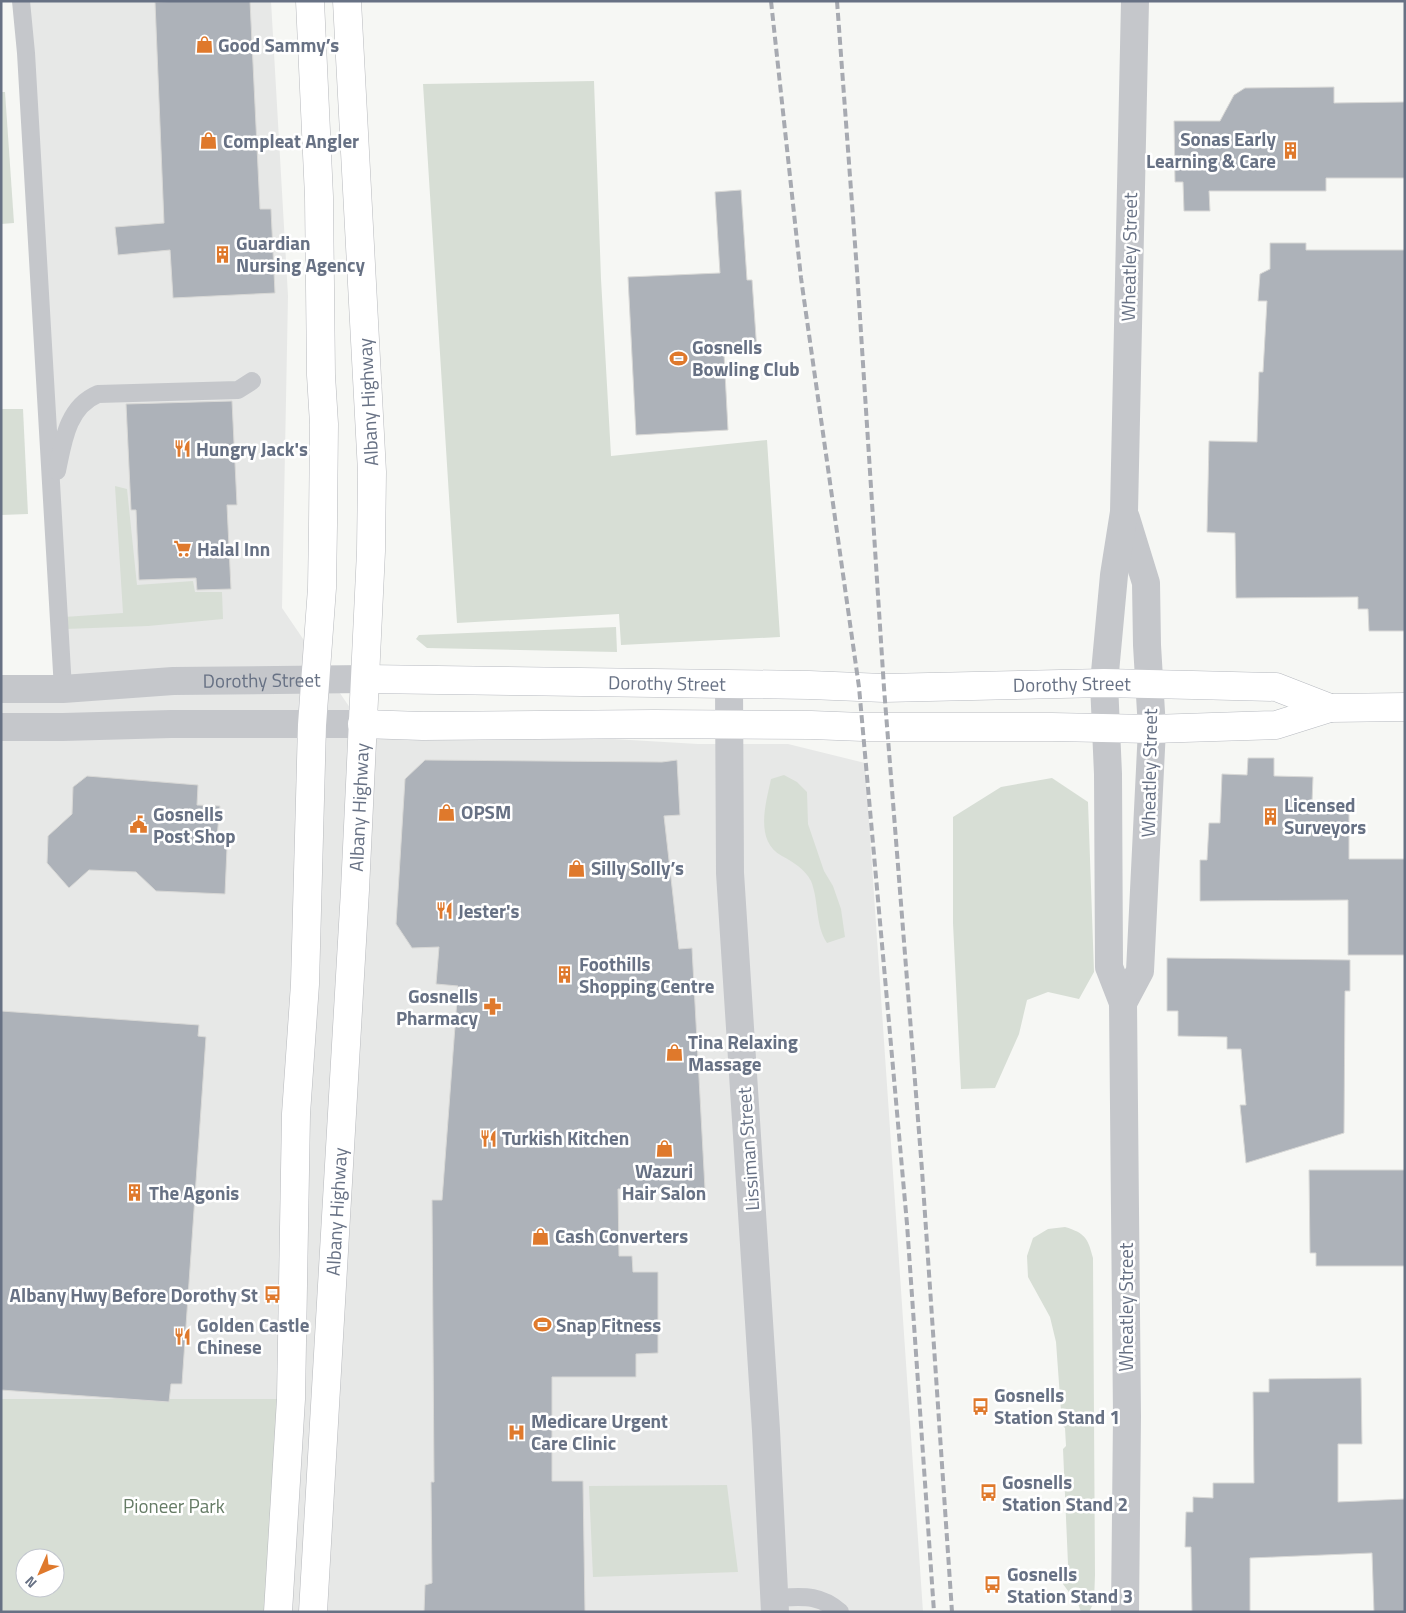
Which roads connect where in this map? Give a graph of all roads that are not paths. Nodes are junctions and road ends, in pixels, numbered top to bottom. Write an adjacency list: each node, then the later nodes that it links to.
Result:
1 (21, 1): 6 (lane)
2 (310, 1): 8 (main road)
3 (347, 1): 9 (main road, Albany Highway)
4 (1135, 1): 7 (street, Wheatley Street)
5 (252, 381): 6 (lane)
6 (52, 494): 14 (lane)
7 (1124, 512): 10 (street, Wheatley Street); 12 (street, Wheatley Street)
8 (315, 679): 9 (street, Dorothy Street); 14 (street, Dorothy Street); 18 (main road)
9 (366, 679): 11 (main road, Dorothy Street); 17 (main road, Albany Highway)
10 (1104, 683): 11 (main road, Dorothy Street); 12 (main road, Dorothy Street); 21 (street, Wheatley Street)
11 (729, 685): 19 (street, Lissiman Street)
12 (1150, 685): 16 (main road, Dorothy Street); 22 (street, Wheatley Street)
13 (1, 689): 14 (street, Dorothy Street)
14 (63, 689)
15 (1405, 707): 16 (main road, Dorothy Street)
16 (1330, 708): 22 (main road, Dorothy Street)
17 (362, 724): 18 (street, Dorothy Street); 19 (main road, Dorothy Street); 26 (main road, Albany Highway)
18 (312, 725): 20 (street, Dorothy Street); 25 (main road)
19 (730, 725): 21 (main road, Dorothy Street); 24 (street, Lissiman Street)
20 (1, 727)
21 (1104, 728): 22 (main road, Dorothy Street); 23 (street, Wheatley Street)
22 (1152, 729): 23 (street, Wheatley Street)
23 (1123, 1003): 28 (street, Wheatley Street)
24 (774, 1605): 27 (lane)
25 (278, 1612)
26 (312, 1612)
27 (840, 1612)
28 (1125, 1612)

